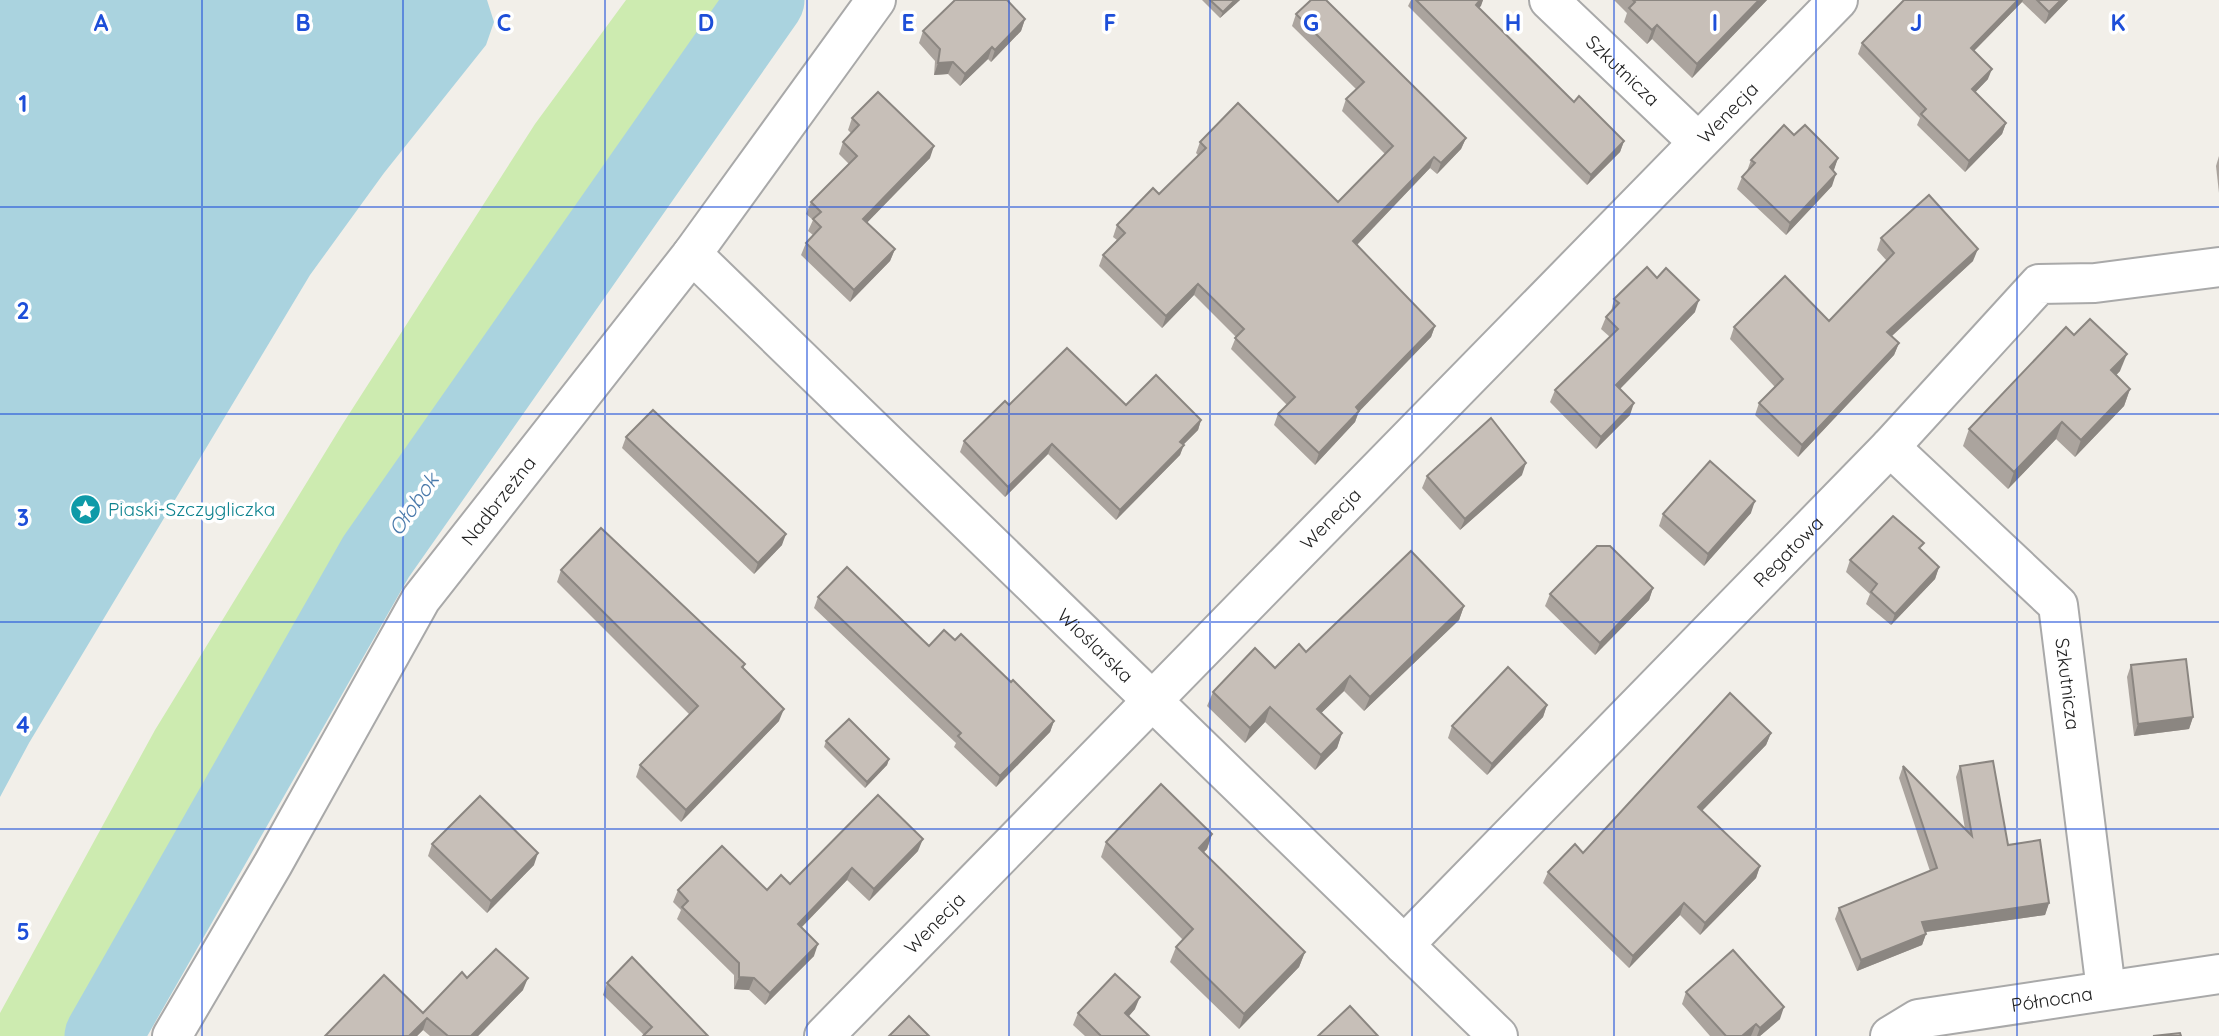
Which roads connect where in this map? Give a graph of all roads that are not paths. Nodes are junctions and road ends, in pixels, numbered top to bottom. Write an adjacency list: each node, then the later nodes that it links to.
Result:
1 (876, 0): 5 (street, Nadbrzeżna)
2 (1549, 0): 4 (street, Szkutnicza)
3 (1838, 0): 4 (street, Wenecja)
4 (1697, 141): 8 (street, Wenecja)
5 (692, 254): 8 (street, Wioślarska); 12 (street, Nadbrzeżna)
6 (2219, 267): 7 (street, Regatowa)
7 (1890, 447): 9 (street, Regatowa); 11 (street, Szkutnicza)
8 (1155, 699): 9 (street, Wioślarska); 13 (street, Wenecja)
9 (1404, 944): 14 (street, Wioślarska)
10 (2219, 974): 11 (street, Północna)
11 (2106, 990): 15 (street, Północna)
12 (172, 1036)
13 (824, 1036)
14 (1498, 1036)
15 (1890, 1036)

